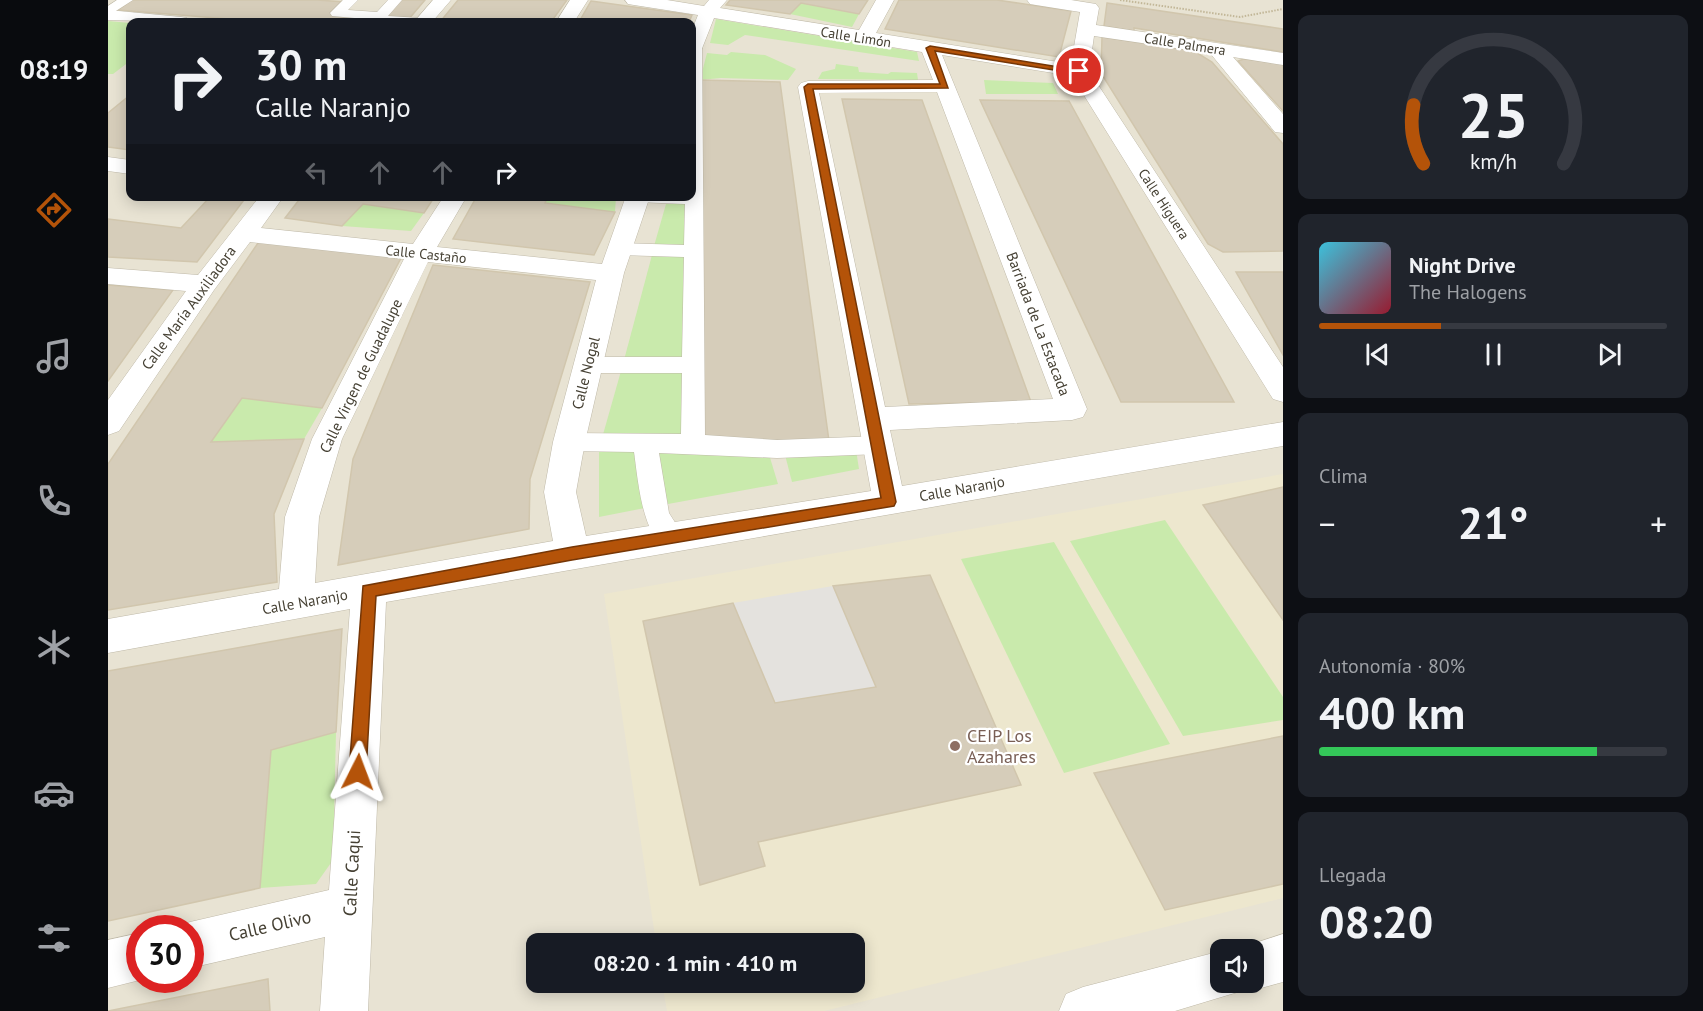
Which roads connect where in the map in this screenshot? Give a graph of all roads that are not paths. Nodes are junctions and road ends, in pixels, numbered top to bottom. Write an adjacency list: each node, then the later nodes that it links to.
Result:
1 (126, 0): 11 (street)
2 (351, 0): 13 (street)
3 (378, 0): 14 (street)
4 (395, 0): 15 (street)
5 (442, 0): 16 (street)
6 (579, 0): 17 (street)
7 (634, 0): 10 (street, Calle Limón)
8 (885, 0): 19 (street)
9 (1036, 0): 18 (street, Calle Palmera)
10 (713, 6): 19 (street, Calle Limón); 20 (street)
11 (108, 14): 12 (street)
12 (144, 18)
13 (366, 18)
14 (372, 18)
15 (375, 18)
16 (426, 18)
17 (568, 18)
18 (1089, 18): 22 (street, Calle Palmera); 24 (street)
19 (864, 38): 21 (street, Calle Limón)
20 (696, 41)
21 (930, 48): 24 (street, Calle Limón); 25 (street, Barriada de La Estacada)
22 (1215, 48): 23 (street, Calle Palmera); 26 (street)
23 (1283, 59)
24 (1079, 71): 41 (street, Calle Higuera)
25 (945, 86): 42 (street); 42 (street, Barriada de La Estacada)
26 (1283, 127)
27 (108, 164): 28 (street)
28 (126, 166)
29 (269, 201): 33 (street, Calle María Auxiliadora)
30 (453, 201): 35 (street, Calle Virgen de Guadalupe)
31 (637, 201): 36 (street, Calle Nogal)
32 (694, 201): 34 (street)
33 (242, 234): 35 (street, Calle Castaño); 38 (street, Calle María Auxiliadora)
34 (694, 250): 36 (street); 40 (street)
35 (420, 253): 36 (street, Calle Castaño); 53 (street, Calle Virgen de Guadalupe)
36 (615, 261): 39 (street, Calle Nogal)
37 (108, 276): 38 (street)
38 (205, 284): 43 (street, Calle María Auxiliadora)
39 (588, 365): 40 (street); 45 (street, Calle Nogal)
40 (693, 365): 47 (street)
41 (1283, 391)
42 (873, 419): 48 (street)
43 (108, 423)
44 (1283, 434): 49 (street, Calle Naranjo)
45 (569, 442): 46 (street); 51 (street, Calle Nogal)
46 (645, 443): 47 (street); 50 (street)
47 (693, 444): 48 (street)
48 (879, 445): 49 (street)
49 (889, 502): 50 (street, Calle Naranjo)
50 (672, 538): 51 (street, Calle Naranjo)
51 (572, 553): 52 (street, Calle Naranjo)
52 (369, 591): 53 (street, Calle Naranjo); 55 (street, Calle Caqui)
53 (296, 603): 54 (street, Calle Naranjo)
54 (108, 636)
55 (350, 908): 56 (street, Calle Olivo); 63 (street, Calle Caqui)
56 (204, 942)
57 (1283, 958): 59 (street)
58 (126, 960): 60 (street)
59 (1264, 963)
60 (108, 964)
61 (1210, 980): 62 (street)
62 (1169, 1000): 64 (street)
63 (344, 1011)
64 (1083, 1011)

